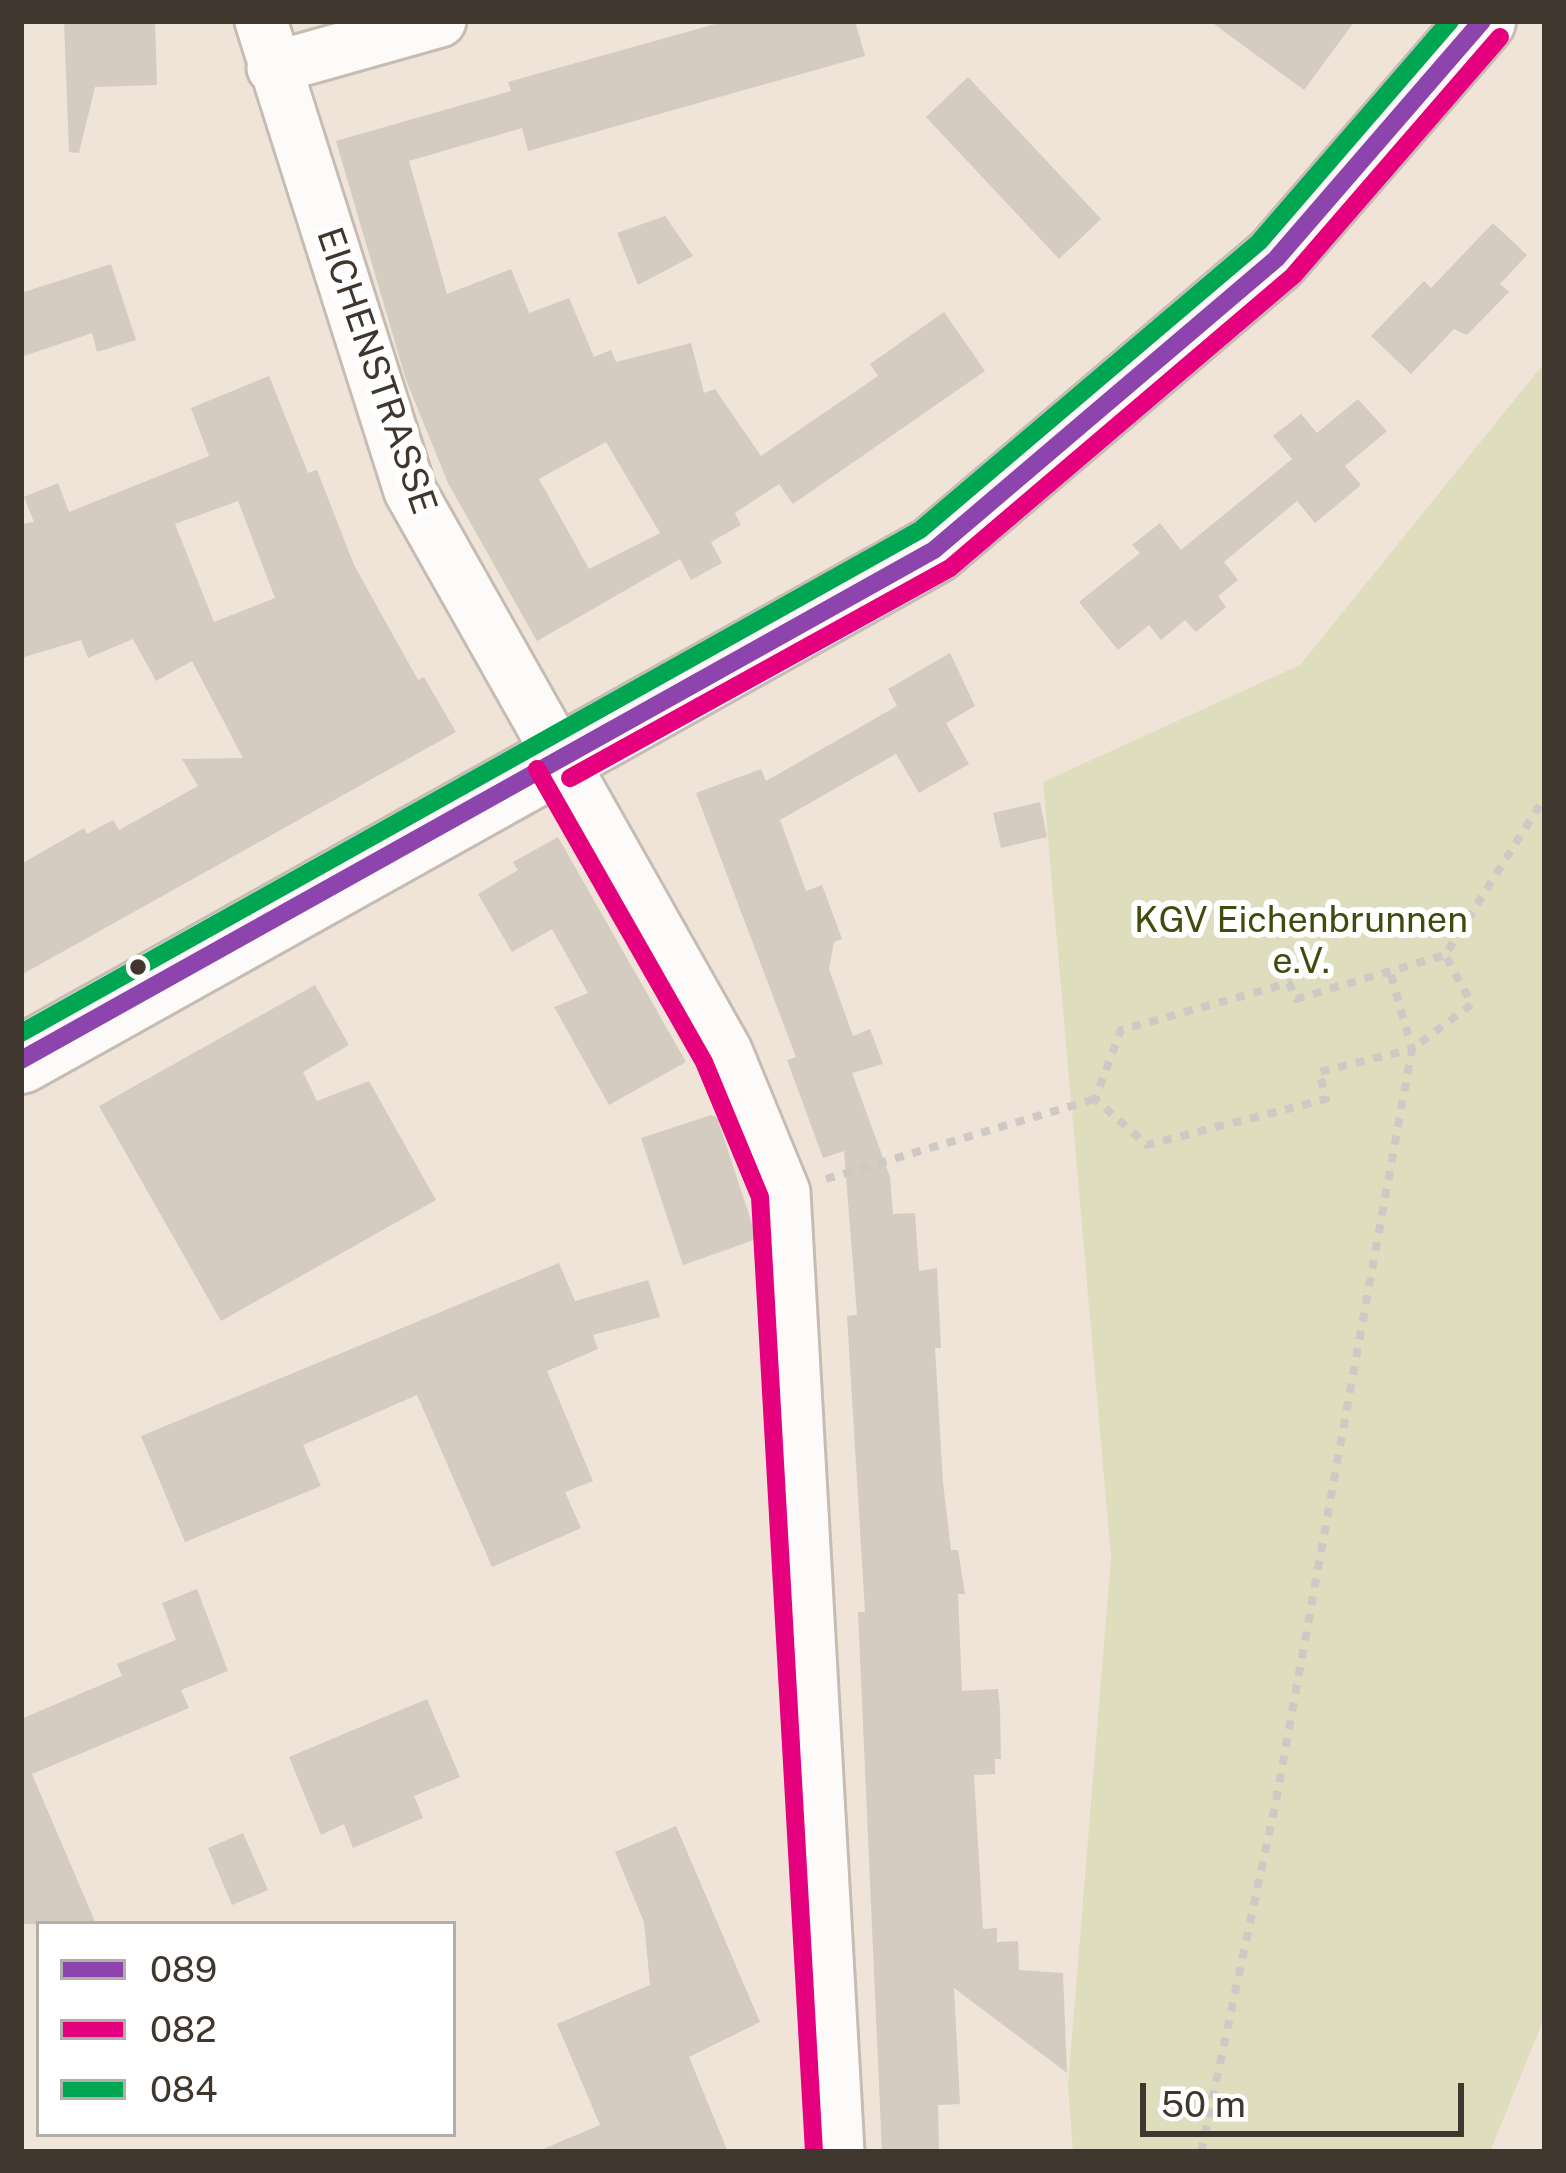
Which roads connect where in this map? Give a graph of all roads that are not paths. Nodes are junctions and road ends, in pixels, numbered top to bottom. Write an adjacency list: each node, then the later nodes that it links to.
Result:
1 (440, 21): 3 (street)
2 (1482, 21): 4 (street)
3 (267, 45): 4 (street, EICHENSTRASSE)
4 (558, 757): 5 (street); 6 (street, EICHENSTRASSE)
5 (21, 1060)
6 (838, 2152)

